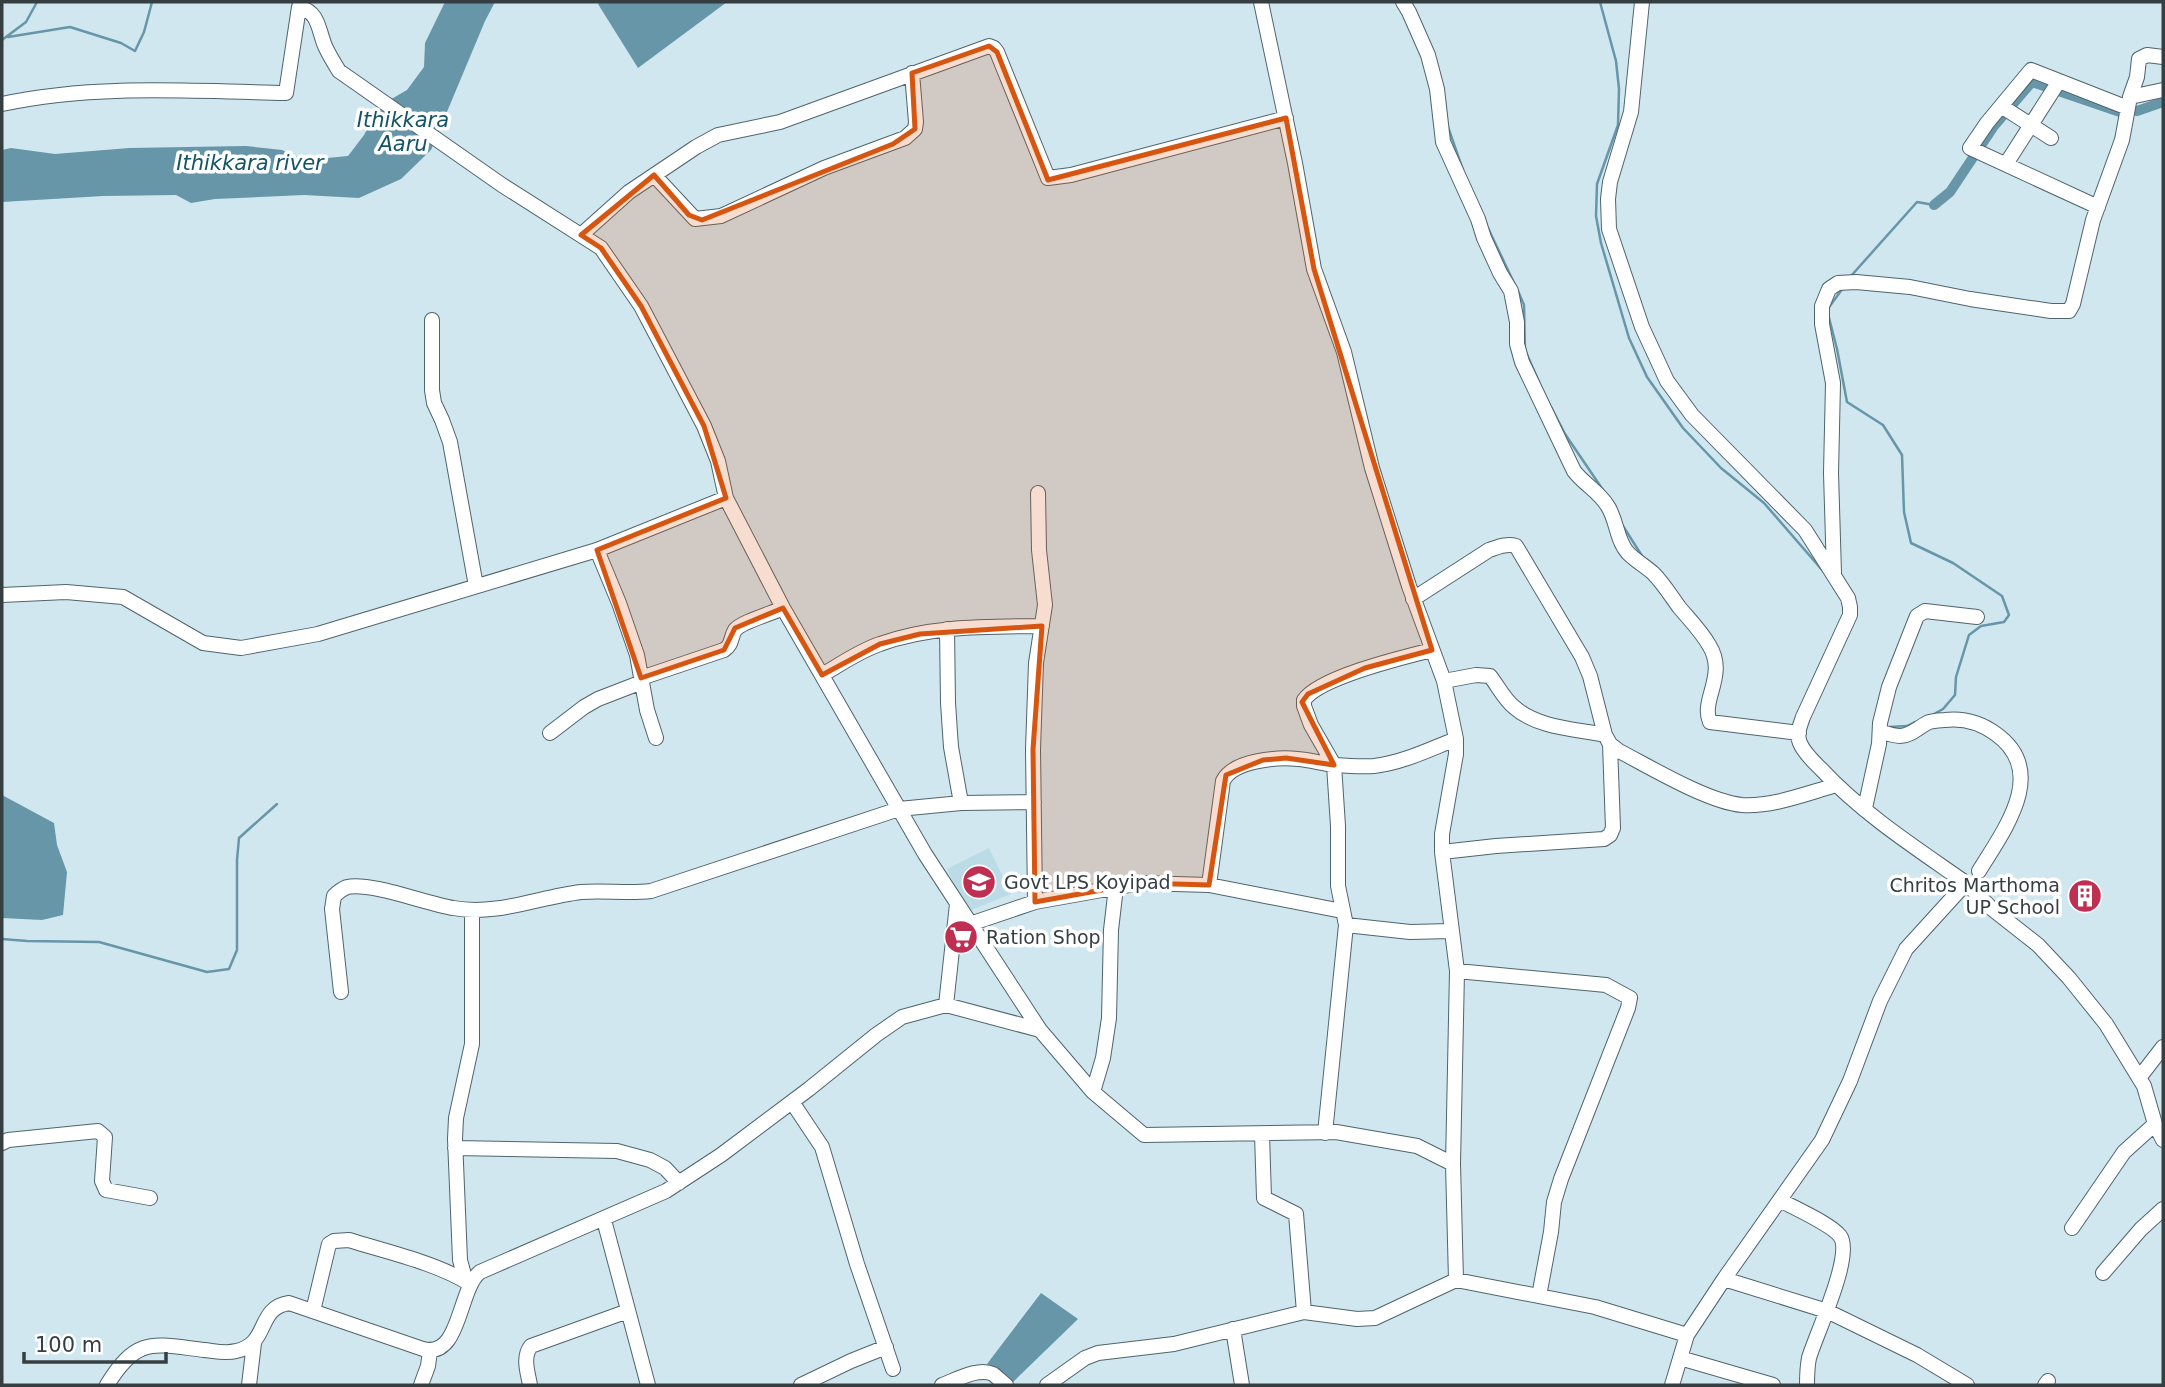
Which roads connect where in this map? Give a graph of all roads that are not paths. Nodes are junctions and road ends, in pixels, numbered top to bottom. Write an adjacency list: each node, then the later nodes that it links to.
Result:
1 (1261, 2): 12 (street)
2 (1403, 2): 37 (street)
3 (1642, 2): 23 (street)
4 (299, 4): 10 (street); 18 (street)
5 (2163, 57): 9 (street)
6 (912, 73): 12 (street); 16 (street); 16 (street)
7 (2059, 81): 9 (street); 11 (street); 13 (street)
8 (2163, 90): 9 (street)
9 (2129, 102): 17 (street)
10 (2, 104)
11 (2001, 106): 13 (street); 15 (street)
12 (1286, 118): 26 (street)
13 (2031, 125): 14 (street); 15 (street)
14 (2051, 138)
15 (2006, 164): 17 (street)
16 (654, 175): 18 (street)
17 (2098, 207): 23 (street)
18 (581, 235): 21 (street)
19 (432, 320): 24 (street)
20 (1038, 493): 29 (street)
21 (726, 498): 22 (street); 27 (street)
22 (597, 550): 24 (street); 33 (street)
23 (1834, 574): 37 (street)
24 (476, 586): 25 (street)
25 (2, 595)
26 (1413, 600): 31 (street); 40 (street)
27 (783, 608): 32 (street); 33 (street)
28 (1977, 617): 35 (street)
29 (1042, 626): 30 (street); 43 (street)
30 (947, 629): 32 (street); 44 (street)
31 (1433, 650): 34 (street); 41 (street)
32 (822, 675): 46 (street)
33 (641, 680): 36 (street); 38 (street)
34 (1444, 681): 39 (street); 40 (street)
35 (1880, 731): 45 (street); 48 (street)
36 (551, 733)
37 (1798, 733): 42 (street)
38 (656, 738)
39 (1456, 739): 41 (street); 47 (street)
40 (1608, 739): 42 (street); 47 (street)
41 (1334, 765): 50 (street); 55 (street)
42 (1836, 785): 45 (street)
43 (1034, 802): 44 (street); 52 (street)
44 (961, 803): 46 (street)
45 (1865, 808): 49 (street)
46 (899, 809): 53 (street); 54 (street)
47 (1442, 852): 57 (street)
48 (1979, 871)
49 (1966, 883): 63 (street); 74 (street)
50 (1209, 885): 51 (street); 55 (street)
51 (1116, 887): 52 (street); 64 (street)
52 (1035, 902): 56 (street)
53 (957, 904): 56 (street); 60 (street)
54 (472, 910): 59 (street); 70 (street)
55 (1344, 918): 57 (street); 67 (street)
56 (970, 924): 61 (street)
57 (1451, 931): 58 (street)
58 (1457, 971): 71 (street); 82 (street)
59 (341, 992)
60 (946, 1005): 61 (street); 65 (street)
61 (1040, 1030): 64 (street)
62 (2163, 1047): 63 (street)
63 (2139, 1078): 66 (street)
64 (1093, 1092): 68 (street)
65 (792, 1102): 72 (street); 90 (street)
66 (2160, 1129): 77 (street)
67 (1325, 1133): 68 (street); 71 (street)
68 (1262, 1135): 86 (street)
69 (2, 1143): 73 (street)
70 (455, 1148): 72 (street); 81 (street)
71 (1453, 1164): 79 (street)
72 (679, 1183): 76 (street)
73 (150, 1198)
74 (1780, 1200): 80 (street); 85 (street)
75 (2163, 1209): 78 (street)
76 (604, 1220): 81 (street); 84 (street)
77 (2072, 1228)
78 (2103, 1273)
79 (1455, 1279): 82 (street); 86 (street)
80 (1724, 1279): 85 (street); 88 (street)
81 (470, 1283): 83 (street); 91 (street)
82 (1539, 1296): 88 (street)
83 (313, 1311): 89 (street); 91 (street)
84 (628, 1311): 97 (street); 98 (street)
85 (1828, 1311): 106 (street); 107 (street)
86 (1304, 1312): 87 (street)
87 (1233, 1329): 102 (street); 103 (street)
88 (1687, 1335): 92 (street)
89 (254, 1343): 94 (street); 95 (street)
90 (886, 1348): 93 (street); 99 (street)
91 (430, 1351): 96 (street)
92 (1681, 1358): 104 (street); 105 (street)
93 (893, 1369)
94 (107, 1385)
95 (249, 1385)
96 (421, 1385)
97 (530, 1385)
98 (648, 1385)
99 (801, 1385)
100 (942, 1385): 101 (street)
101 (1006, 1385)
102 (1047, 1385)
103 (1242, 1385)
104 (1672, 1385)
105 (1773, 1385)
106 (1807, 1385)
107 (1968, 1385)

